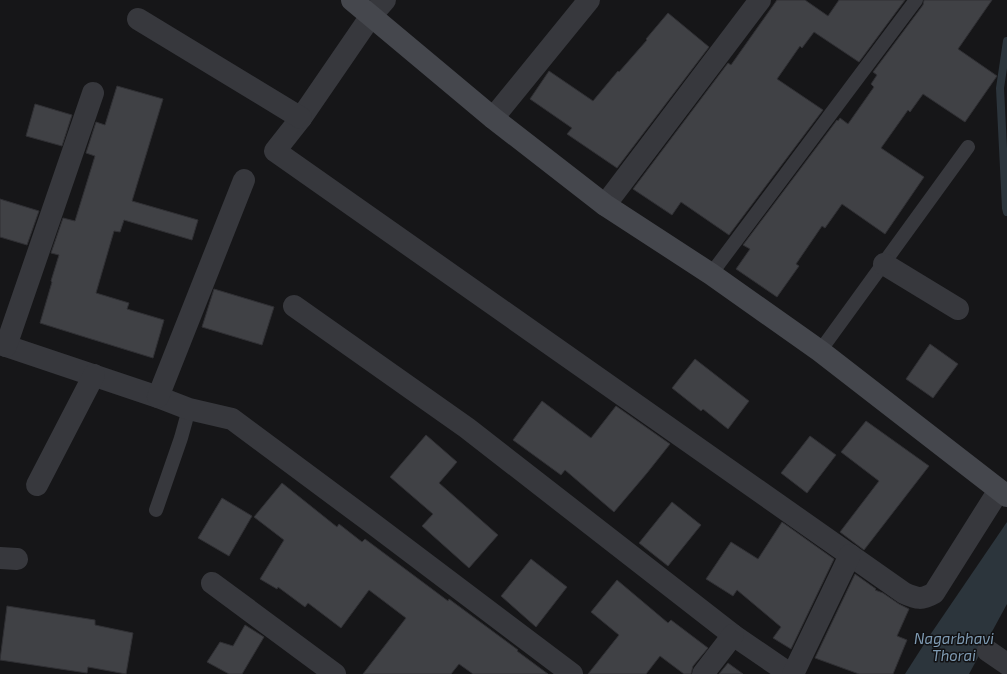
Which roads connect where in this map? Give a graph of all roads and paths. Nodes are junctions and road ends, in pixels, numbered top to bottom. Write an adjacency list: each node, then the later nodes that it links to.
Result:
1 (352, 0): 6 (street)
2 (385, 0): 6 (street)
3 (589, 0): 10 (street)
4 (760, 0): 13 (street)
5 (916, 0): 15 (lane)
6 (371, 16): 9 (street); 10 (street)
7 (138, 19): 9 (street)
8 (93, 93): 18 (street)
9 (301, 118): 26 (street)
10 (493, 118): 13 (street)
11 (968, 147): 14 (lane)
12 (244, 180): 21 (street)
13 (605, 205): 15 (street)
14 (884, 264): 17 (street); 19 (lane)
15 (711, 274): 19 (street)
16 (294, 306): 28 (street)
17 (958, 309)
18 (3, 345): 20 (street)
19 (820, 351): 24 (street)
20 (94, 375): 21 (street); 23 (street)
21 (158, 397): 22 (street)
22 (189, 409): 25 (lane); 32 (street)
23 (37, 485)
24 (1003, 493): 26 (street)
25 (156, 510)
26 (850, 555): 35 (street)
27 (212, 584): 31 (street)
28 (733, 635): 33 (street); 34 (street)
29 (988, 651): 30 (street)
30 (1007, 664)
31 (335, 674)
32 (572, 674)
33 (703, 674)
34 (790, 674)
35 (793, 674)

